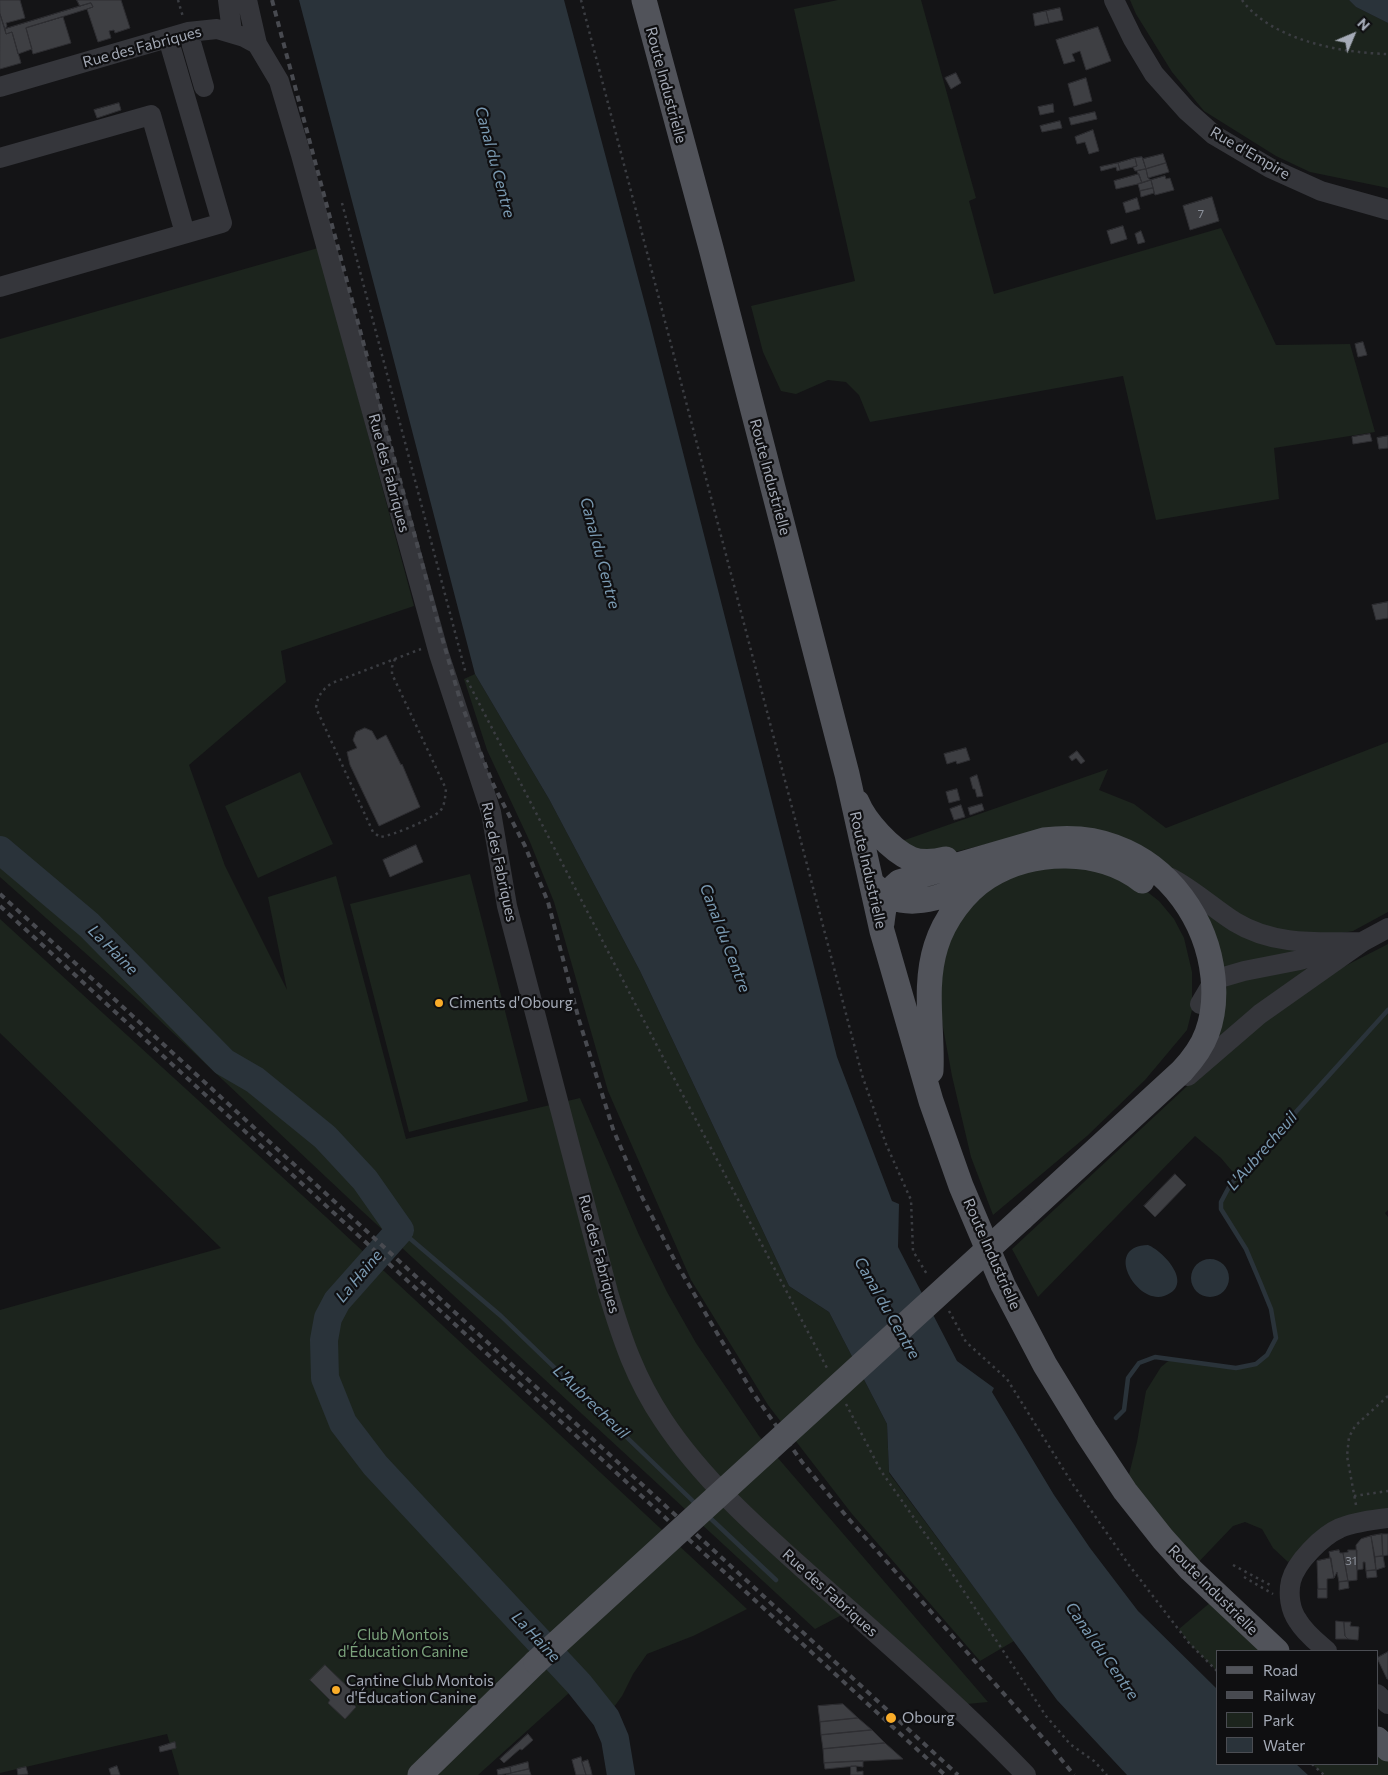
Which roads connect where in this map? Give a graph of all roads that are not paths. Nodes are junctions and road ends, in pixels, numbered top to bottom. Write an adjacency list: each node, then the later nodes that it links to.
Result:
1 (216, 0): 6 (street)
2 (228, 0): 6 (street)
3 (247, 0): 9 (street, Rue des Fabriques)
4 (644, 0): 16 (main road, Route Industrielle)
5 (1114, 0): 13 (street, Rue d'Empire)
6 (224, 31): 7 (street, Rue des Fabriques); 9 (street)
7 (188, 32): 8 (street, Rue des Fabriques); 11 (street)
8 (168, 38): 10 (street, Rue des Fabriques); 14 (street)
9 (257, 44): 36 (street, Rue des Fabriques)
10 (0, 87)
11 (204, 87)
12 (0, 158): 14 (street)
13 (1388, 210)
14 (185, 234): 15 (street)
15 (0, 287)
16 (847, 774): 17 (main road); 20 (main road, Route Industrielle)
17 (1044, 840): 18 (main road); 20 (main road)
18 (1148, 865): 22 (street); 23 (main road)
19 (987, 877): 20 (main road); 24 (main road); 25 (main road)
20 (878, 888): 25 (main road, Route Industrielle)
21 (1388, 928): 22 (street)
22 (1362, 942): 23 (street); 27 (street)
23 (1213, 982): 24 (street); 26 (main road)
24 (1200, 1004): 26 (main road)
25 (932, 1101): 29 (main road, Route Industrielle)
26 (1139, 1111): 27 (main road)
27 (1109, 1139): 35 (main road, bridge)
28 (1388, 1518): 30 (street)
29 (1275, 1650)
30 (1326, 1650)
31 (1378, 1695): 32 (street)
32 (1388, 1704)
33 (1378, 1740): 34 (main road)
34 (1388, 1749)
35 (420, 1775)
36 (1026, 1775)

